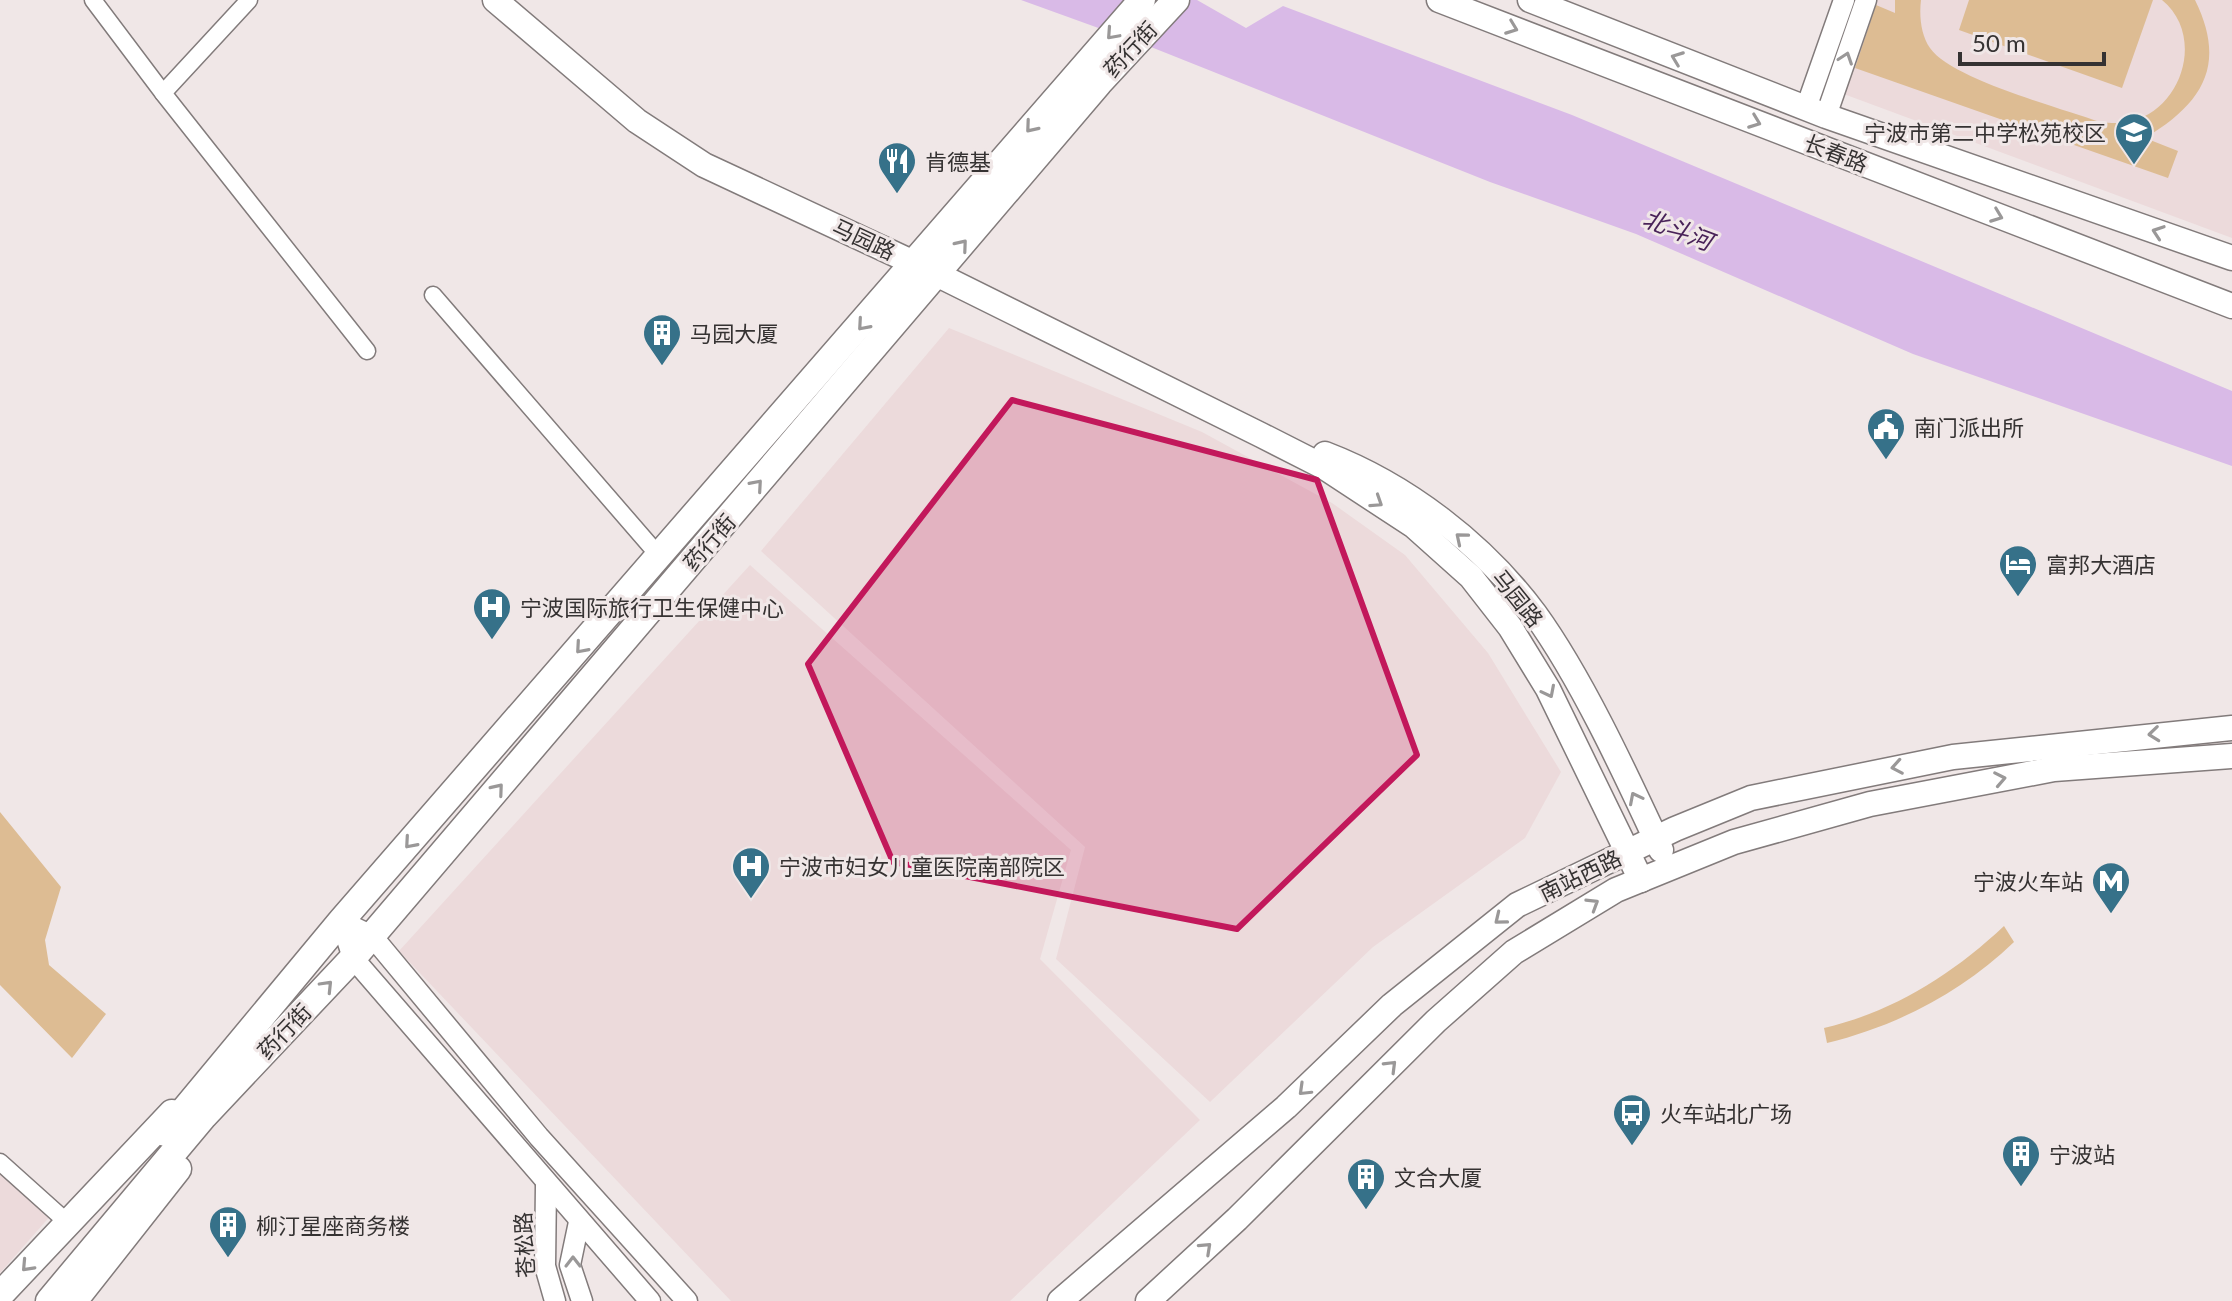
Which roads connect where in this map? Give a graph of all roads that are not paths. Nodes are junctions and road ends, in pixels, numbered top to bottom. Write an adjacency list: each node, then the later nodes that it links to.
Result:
1 (93, 0): 11 (street)
2 (249, 0): 11 (street)
3 (495, 0): 14 (main road, 马园路)
4 (1142, 0): 10 (main road, 药行街, one-way to 10)
5 (1176, 0): 10 (main road, 药行街)
6 (1439, 0): 16 (main road, 长春路, one-way to 16)
7 (1530, 0): 12 (main road, 长春路, one-way to 7)
8 (1844, 0): 12 (street)
9 (1866, 0): 12 (street, one-way to 9)
10 (1090, 75): 14 (main road, 药行街)
11 (163, 93): 17 (street)
12 (1816, 112): 13 (main road, 长春路, one-way to 12)
13 (2232, 258)
14 (926, 270): 18 (main road, 马园路); 19 (main road, 药行街, one-way to 19); 27 (main road, 药行街, one-way to 14)
15 (433, 295): 19 (street)
16 (2232, 306)
17 (367, 351)
18 (1261, 435): 22 (main road, 马园路, one-way to 18); 23 (main road, 马园路, one-way to 23)
19 (660, 557): 26 (main road, 药行街, one-way to 26)
20 (2232, 728): 22 (main road, 南站西路, one-way to 22)
21 (2232, 756): 24 (main road, 南站西路, one-way to 21)
22 (1655, 838): 23 (main road, 南站西路); 24 (main road, 马园路)
23 (1629, 851): 25 (main road, 马园路); 44 (main road, 南站西路, one-way to 44)
24 (1669, 868): 25 (main road, 南站西路)
25 (1641, 880): 45 (main road, 南站西路, one-way to 25)
26 (341, 921): 27 (street); 28 (street); 29 (main road, 药行街)
27 (372, 936): 28 (main road, 药行街); 43 (street)
28 (353, 958): 30 (main road, 药行街, one-way to 28); 33 (street)
29 (254, 1026): 32 (main road, 药行街); 35 (main road)
30 (259, 1057): 32 (main road, 药行街); 39 (main road)
31 (0, 1162): 35 (street)
32 (137, 1180): 37 (main road); 38 (main road)
33 (546, 1185): 34 (street); 40 (street, 苍松路)
34 (579, 1222): 41 (street, 苍松路, one-way to 34); 42 (street)
35 (68, 1223): 36 (main road, one-way to 36)
36 (0, 1295)
37 (30, 1301)
38 (49, 1301)
39 (74, 1301)
40 (555, 1301)
41 (582, 1301)
42 (650, 1301)
43 (687, 1301)
44 (1060, 1301)
45 (1148, 1301)

